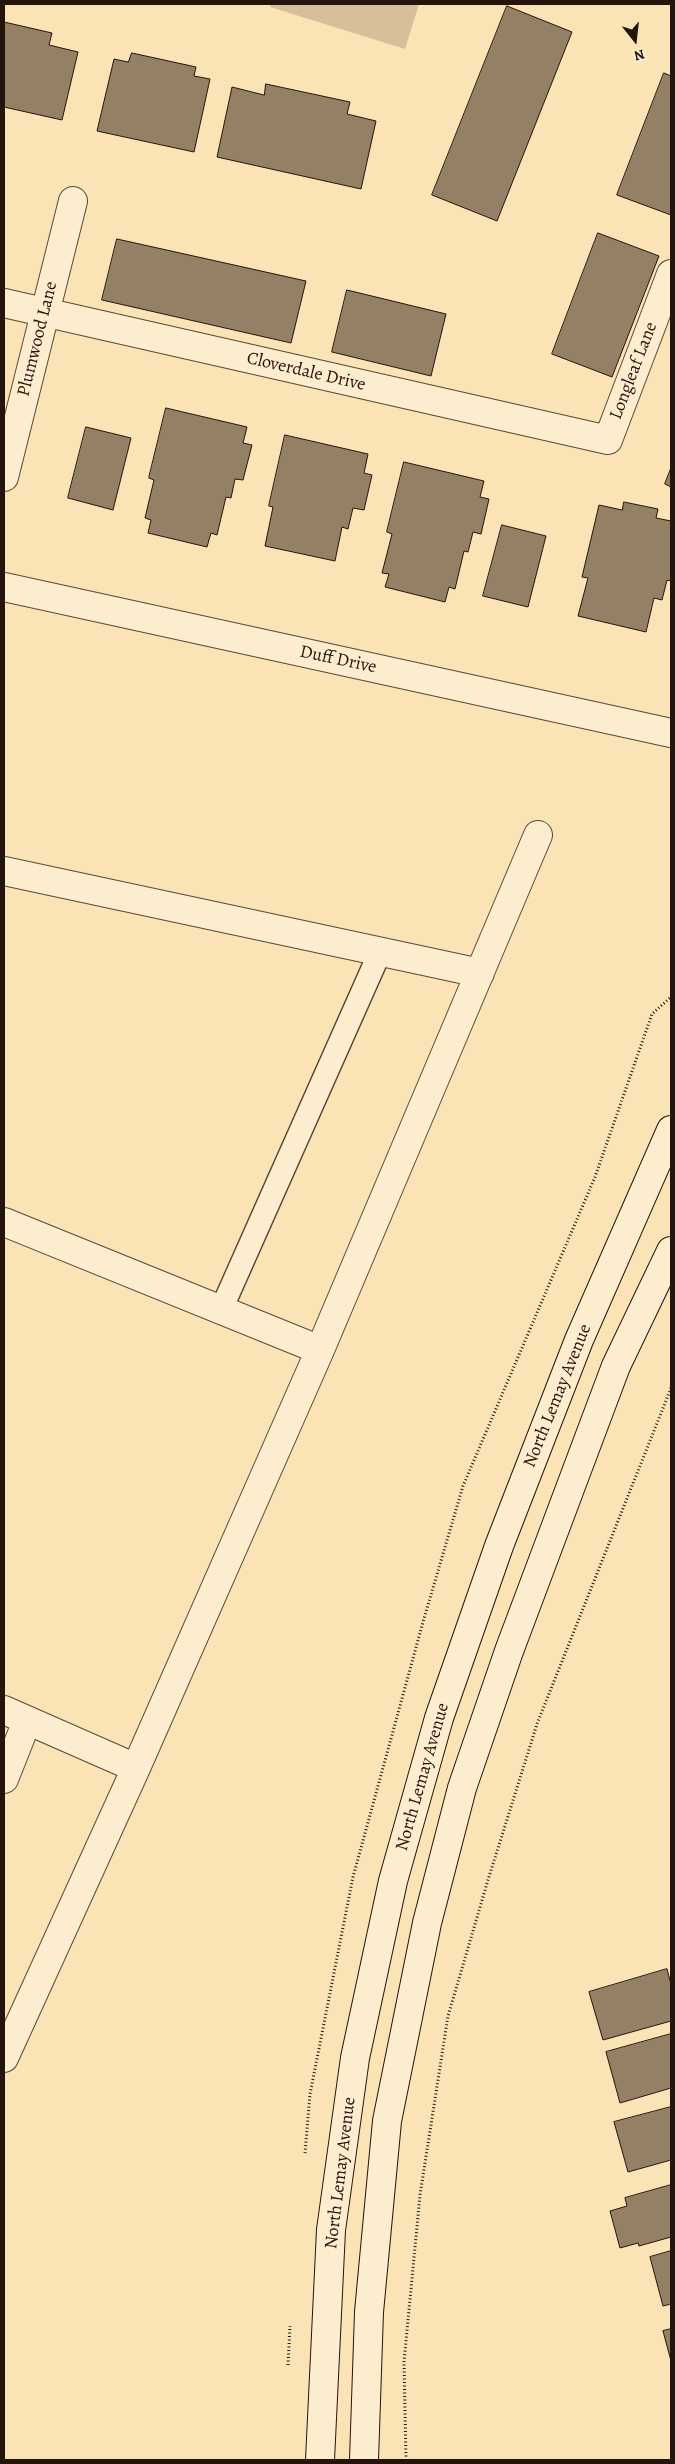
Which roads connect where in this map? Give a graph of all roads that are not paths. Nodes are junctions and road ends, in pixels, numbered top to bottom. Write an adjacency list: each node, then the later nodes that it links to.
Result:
1 (73, 201): 4 (street, Plumwood Lane)
2 (671, 274): 5 (street, Longleaf Lane)
3 (4, 303): 4 (street, Cloverdale Drive)
4 (45, 313): 5 (street, Cloverdale Drive); 6 (street, Plumwood Lane)
5 (608, 440)
6 (4, 477)
7 (4, 587): 8 (street, Duff Drive)
8 (671, 733)
9 (538, 835): 12 (street)
10 (4, 871): 11 (street)
11 (380, 952): 12 (street); 16 (lane)
12 (480, 973): 17 (street)
13 (671, 1130): 22 (street, North Lemay Avenue)
14 (4, 1222): 16 (street)
15 (671, 1251): 23 (street)
16 (221, 1310): 17 (street)
17 (320, 1350): 19 (street)
18 (15, 1715): 19 (street); 20 (street)
19 (136, 1768): 21 (street)
20 (4, 1779)
21 (4, 2058)
22 (320, 2460)
23 (364, 2460)

